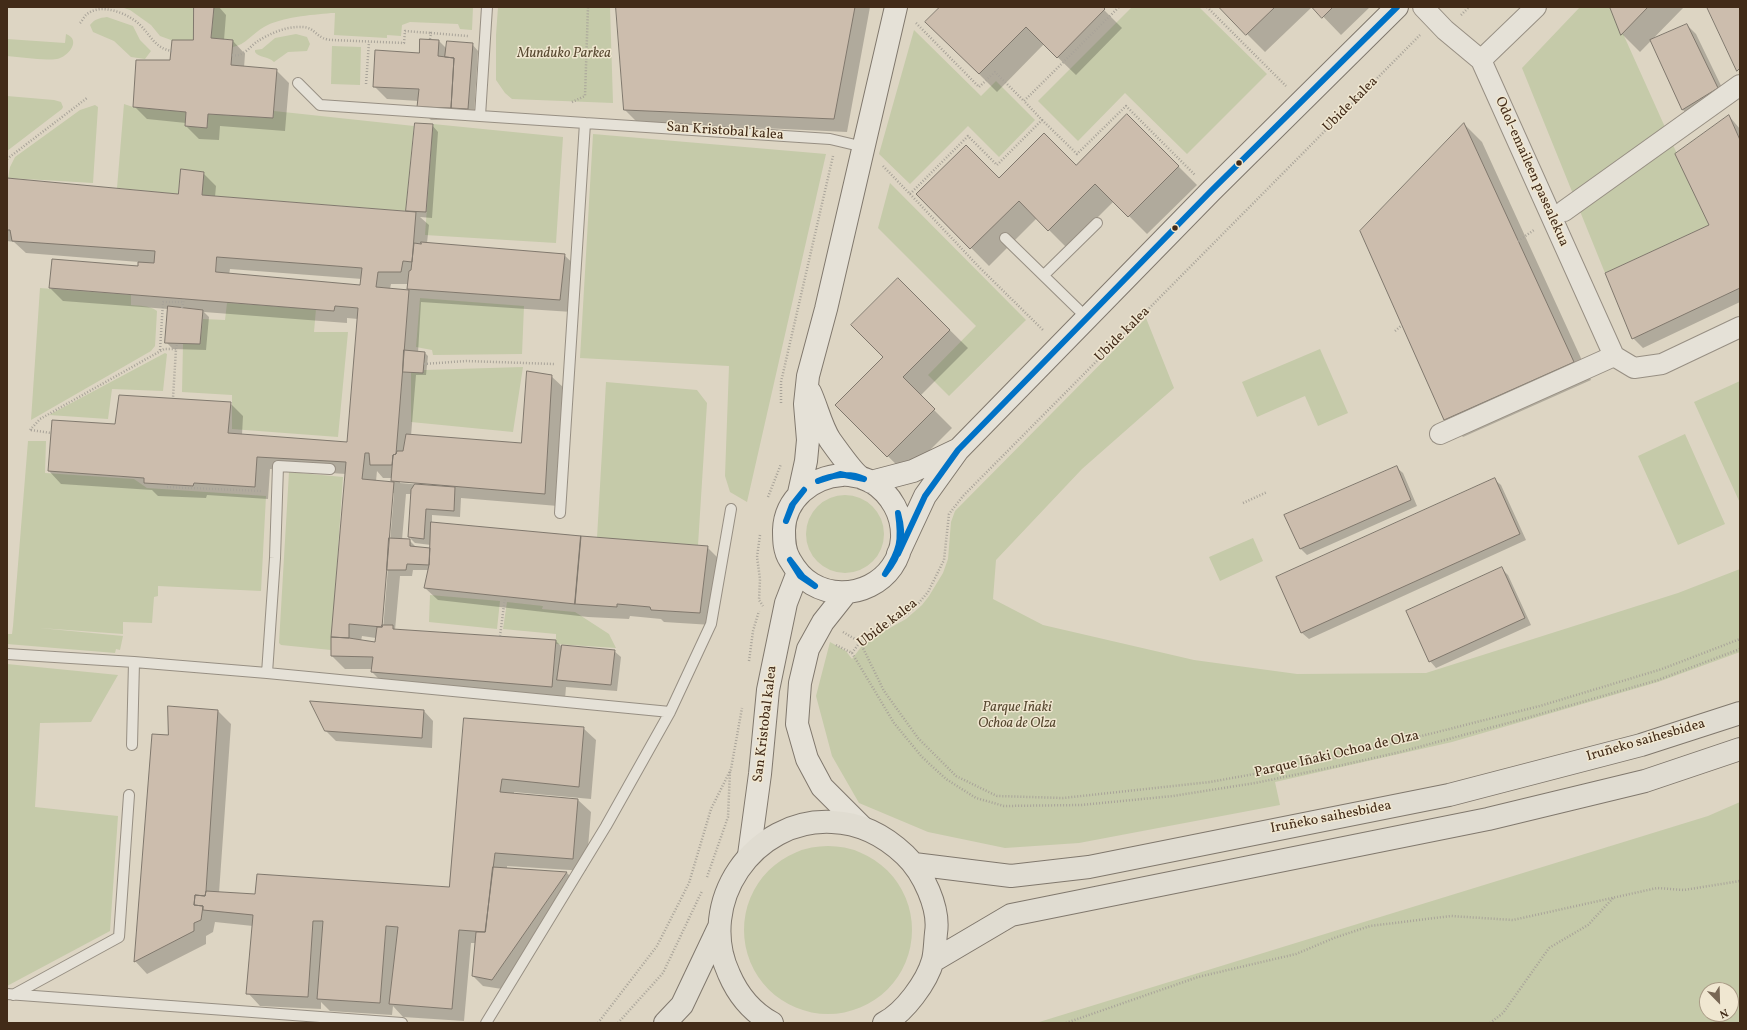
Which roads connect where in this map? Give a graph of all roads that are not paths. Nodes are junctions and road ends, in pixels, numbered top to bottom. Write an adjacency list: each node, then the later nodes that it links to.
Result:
1 (487, 7): 9 (lane)
2 (1397, 7): 16 (main road)
3 (1422, 7): 6 (street, Odol-emaileen pasealekua)
4 (1536, 7): 6 (street)
5 (903, 12): 11 (main road)
6 (1481, 60): 18 (street, Odol-emaileen pasealekua)
7 (298, 84): 9 (lane, San Kristobal kalea)
8 (1740, 85): 12 (street, Odol-emaileen pasealekua)
9 (480, 116): 10 (lane, San Kristobal kalea)
10 (586, 123): 11 (lane, San Kristobal kalea); 26 (lane)
11 (864, 147): 19 (main road)
12 (1564, 210)
13 (1097, 223): 15 (lane)
14 (1005, 238): 15 (lane)
15 (1044, 275): 16 (lane)
16 (1087, 318): 21 (main road)
17 (1740, 327): 18 (street)
18 (1614, 356): 20 (street)
19 (808, 387): 23 (main road); 24 (main road)
20 (1440, 434)
21 (958, 450): 23 (main road); 27 (main road)
22 (330, 469): 32 (lane)
23 (865, 479): 24 (main road); 27 (main road)
24 (800, 493): 28 (main road)
25 (731, 509): 33 (lane)
26 (560, 513)
27 (898, 554): 29 (main road)
28 (798, 572): 29 (main road); 39 (main road, San Kristobal kalea)
29 (846, 593): 38 (main road, San Kristobal kalea)
30 (7, 654): 31 (lane)
31 (134, 662): 32 (lane); 35 (lane)
32 (267, 673): 33 (lane)
33 (670, 712): 45 (lane)
34 (1740, 713): 40 (highway, Iruñeko saihesbidea)
35 (132, 745)
36 (1740, 749): 42 (highway)
37 (129, 795): 43 (lane)
38 (862, 827): 39 (highway); 40 (highway)
39 (749, 855): 41 (highway)
40 (914, 864): 42 (highway)
41 (719, 927): 46 (highway); 47 (highway)
42 (933, 961): 48 (highway)
43 (10, 994): 44 (lane)
44 (402, 1023)
45 (486, 1023)
46 (665, 1023)
47 (772, 1023)
48 (884, 1023)

